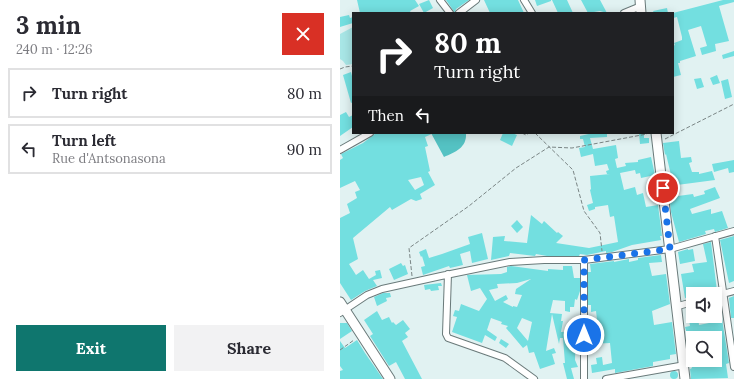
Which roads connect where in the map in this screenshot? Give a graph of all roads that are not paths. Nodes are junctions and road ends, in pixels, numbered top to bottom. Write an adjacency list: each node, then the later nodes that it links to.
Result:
1 (440, 0): 5 (street)
2 (476, 0): 6 (street)
3 (524, 0): 7 (street)
4 (641, 6): 8 (street)
5 (449, 12)
6 (461, 12)
7 (531, 12)
8 (626, 12)
9 (368, 134): 11 (street)
10 (656, 134): 14 (street)
11 (340, 150)
12 (734, 231): 13 (street)
13 (715, 236): 14 (street); 18 (street)
14 (670, 249): 15 (street); 21 (street)
15 (584, 260): 16 (street); 27 (street)
16 (448, 274): 22 (street); 26 (street)
17 (734, 291): 18 (street)
18 (723, 294): 24 (street)
19 (340, 302): 22 (street)
20 (686, 304): 21 (street)
21 (678, 306): 23 (street)
22 (343, 312): 25 (street)
23 (685, 365): 28 (street); 29 (street)
24 (734, 367)
25 (390, 379)
26 (534, 379)
27 (584, 379)
28 (606, 379)
29 (685, 379)

